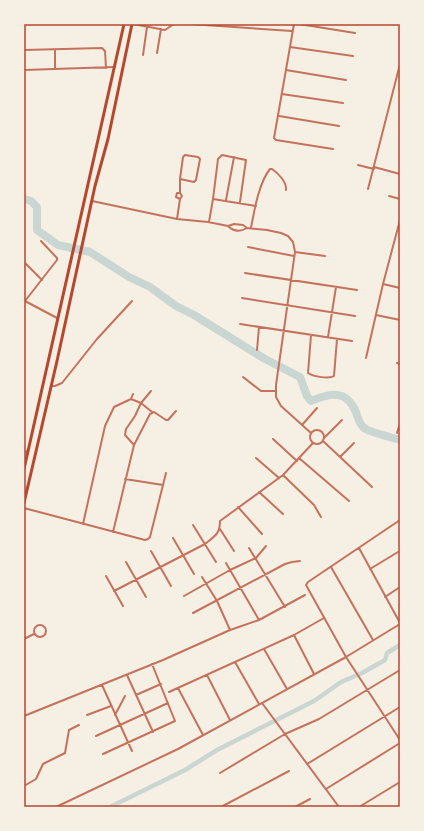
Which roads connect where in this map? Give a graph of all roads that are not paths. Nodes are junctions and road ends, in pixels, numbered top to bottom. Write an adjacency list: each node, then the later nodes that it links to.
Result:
1 (124, 24): 19 (main road)
2 (133, 24): 7 (street); 40 (main road)
3 (174, 24): 8 (street)
4 (190, 24): 9 (street)
5 (294, 24): 9 (street)
6 (299, 24): 10 (street)
7 (147, 27): 8 (street); 15 (street)
8 (161, 29): 14 (street)
9 (292, 31): 11 (street)
10 (355, 33)
11 (290, 47): 16 (street); 22 (street)
12 (24, 50): 13 (street)
13 (55, 50): 18 (street); 20 (street)
14 (157, 53)
15 (143, 55)
16 (353, 56)
17 (400, 64): 31 (street)
18 (106, 68): 19 (street); 20 (street)
19 (114, 68): 69 (main road)
20 (55, 69): 21 (street)
21 (24, 70)
22 (286, 70): 23 (street); 24 (street)
23 (346, 80)
24 (282, 94): 25 (street); 26 (street)
25 (344, 103)
26 (279, 116): 27 (street); 28 (street)
27 (339, 126)
28 (333, 149)
29 (234, 157): 37 (street); 39 (street); 41 (street)
30 (358, 165): 31 (street)
31 (374, 168): 32 (street); 34 (street)
32 (400, 174)
33 (180, 179): 33 (street); 43 (street)
34 (368, 189)
35 (286, 190): 42 (street)
36 (389, 196): 38 (street)
37 (213, 199): 39 (street); 45 (street)
38 (400, 199)
39 (226, 200): 41 (street)
40 (92, 202): 43 (street); 81 (main road)
41 (240, 202): 42 (street)
42 (256, 206): 48 (street)
43 (177, 219): 45 (street)
44 (400, 220): 58 (street)
45 (208, 222): 46 (street)
46 (228, 226): 47 (street); 47 (street)
47 (247, 228): 48 (street)
48 (252, 228): 51 (street)
49 (41, 241): 56 (street)
50 (248, 247): 52 (street)
51 (295, 252): 52 (street); 53 (street)
52 (295, 256): 57 (street)
53 (325, 256)
54 (24, 262): 56 (street)
55 (245, 273): 57 (street)
56 (42, 280): 63 (street)
57 (291, 280): 59 (street); 65 (street)
58 (383, 284): 60 (street); 67 (street)
59 (336, 287): 61 (street); 66 (street)
60 (400, 288)
61 (357, 290)
62 (242, 298): 65 (street)
63 (24, 301): 69 (street)
64 (132, 301): 81 (street)
65 (287, 305): 66 (street); 73 (street)
66 (333, 312): 68 (street); 75 (street)
67 (376, 315): 70 (street); 79 (street)
68 (355, 316)
69 (57, 318): 101 (main road)
70 (400, 320)
71 (240, 324): 72 (street)
72 (259, 327): 73 (street); 78 (street)
73 (283, 330): 74 (street); 83 (street)
74 (311, 335): 75 (street); 76 (street)
75 (328, 337): 76 (street)
76 (337, 338): 77 (street)
77 (352, 341)
78 (257, 350)
79 (366, 358)
80 (243, 377): 83 (street)
81 (51, 386): 115 (main road)
82 (151, 391): 86 (street)
83 (276, 391): 92 (street)
84 (133, 394): 85 (street)
85 (131, 399): 86 (street); 121 (street)
86 (141, 403): 89 (street); 100 (street)
87 (317, 408): 92 (street)
88 (176, 411): 89 (street)
89 (152, 412): 100 (street)
90 (342, 420): 95 (street)
91 (400, 423): 94 (street)
92 (302, 425): 93 (street)
93 (310, 433): 95 (street); 98 (street)
94 (397, 433)
95 (324, 438): 97 (street)
96 (273, 440): 105 (street)
97 (323, 441): 98 (street); 102 (street)
98 (314, 443): 104 (street)
99 (354, 443): 102 (street)
100 (134, 445): 110 (street)
101 (26, 451): 106 (main road)
102 (340, 457): 112 (street)
103 (256, 458): 109 (street)
104 (299, 458): 105 (street); 114 (street)
105 (297, 461): 108 (street)
106 (24, 469)
107 (166, 473): 111 (street)
108 (283, 475): 109 (street); 119 (street)
109 (279, 478): 113 (street)
110 (125, 479): 111 (street); 124 (street)
111 (163, 484): 124 (street)
112 (372, 487)
113 (259, 492): 117 (street); 118 (street)
114 (349, 502)
115 (24, 503)
116 (24, 508): 121 (street)
117 (238, 508): 123 (street); 125 (street)
118 (283, 514)
119 (321, 517)
120 (400, 520): 130 (street)
121 (83, 524): 124 (street)
122 (194, 525): 127 (street)
123 (220, 529): 127 (street); 132 (street)
124 (113, 532)
125 (262, 534)
126 (173, 538): 134 (street)
127 (205, 544): 134 (street); 138 (street)
128 (266, 546): 135 (street)
129 (249, 548): 135 (street)
130 (359, 548): 140 (street); 142 (street)
131 (151, 551): 141 (street)
132 (234, 551)
133 (398, 552): 142 (street)
134 (183, 556): 141 (street); 144 (street)
135 (256, 558): 143 (street); 145 (street)
136 (300, 561): 145 (street)
137 (126, 562): 148 (street)
138 (216, 562)
139 (226, 563): 143 (street)
140 (331, 567): 162 (street); 169 (street)
141 (160, 568): 148 (street); 150 (street)
142 (370, 569): 157 (street)
143 (230, 570): 149 (street); 152 (street)
144 (194, 574)
145 (266, 575): 152 (street); 160 (street)
146 (106, 576): 153 (street)
147 (202, 577): 149 (street)
148 (137, 580): 153 (street); 156 (street)
149 (206, 584): 155 (street); 158 (street)
150 (170, 586)
151 (400, 587): 157 (street)
152 (241, 589): 158 (street); 163 (street)
153 (114, 591): 159 (street)
154 (305, 595): 160 (street)
155 (184, 596)
156 (146, 597)
157 (385, 597): 164 (street)
158 (217, 601): 161 (street); 165 (street)
159 (123, 606)
160 (285, 607): 163 (street)
161 (193, 613)
162 (324, 618): 167 (street); 171 (street)
163 (259, 620): 165 (street)
164 (400, 624): 169 (street)
165 (230, 630): 173 (street)
166 (34, 634): 166 (street); 168 (street)
167 (294, 635): 170 (street); 175 (street)
168 (24, 639)
169 (373, 640): 171 (street)
170 (264, 649): 172 (street); 181 (street)
171 (346, 657): 175 (street); 182 (street)
172 (235, 662): 177 (street); 188 (street)
173 (152, 664): 176 (street); 178 (street)
174 (400, 670): 182 (street)
175 (314, 674): 181 (street)
176 (127, 675): 179 (street); 184 (street)
177 (207, 675): 180 (street); 196 (street)
178 (160, 684): 184 (street); 186 (street)
179 (102, 685): 189 (street); 194 (street)
180 (178, 688): 183 (street); 201 (street)
181 (287, 689): 187 (street)
182 (367, 690): 195 (street); 200 (street)
183 (169, 692)
184 (136, 695): 191 (street)
185 (125, 696): 193 (street)
186 (168, 703): 191 (street); 199 (street)
187 (262, 703): 188 (street); 200 (street)
188 (259, 704): 196 (street)
189 (111, 706): 192 (street); 193 (street)
190 (400, 707): 195 (street)
191 (145, 714): 198 (street); 199 (street)
192 (87, 715)
193 (115, 715): 198 (street)
194 (24, 716)
195 (385, 717): 203 (street); 208 (street)
196 (231, 720): 201 (street)
197 (79, 725): 212 (street)
198 (120, 725): 202 (street); 204 (street)
199 (153, 732): 204 (street)
200 (285, 734): 208 (street); 210 (street)
201 (203, 735): 215 (street)
202 (96, 736)
203 (400, 740)
204 (128, 743): 206 (street); 207 (street)
205 (400, 744): 213 (street)
206 (132, 751)
207 (103, 754)
208 (307, 764): 213 (street)
209 (288, 771): 216 (street)
210 (220, 773)
211 (400, 782): 219 (street)
212 (24, 786)
213 (326, 789): 218 (street)
214 (310, 799): 217 (street)
215 (56, 807)
216 (221, 807)
217 (295, 807)
218 (339, 807)
219 (359, 807)

